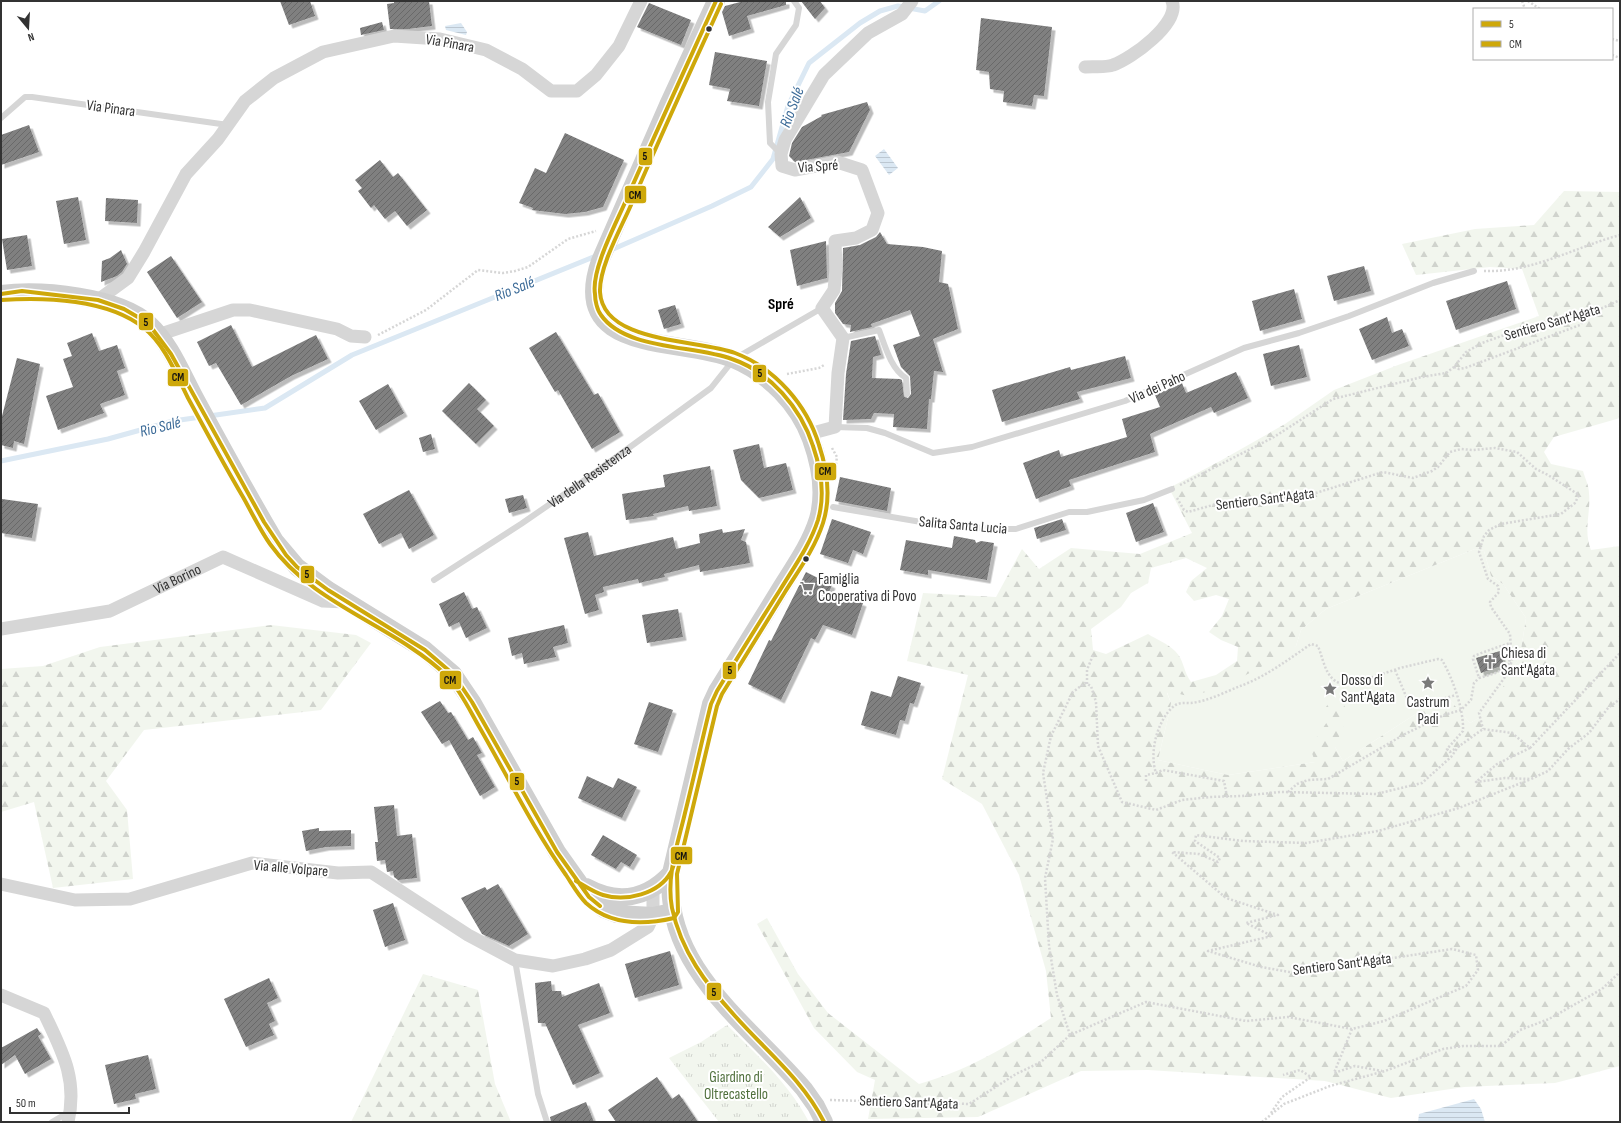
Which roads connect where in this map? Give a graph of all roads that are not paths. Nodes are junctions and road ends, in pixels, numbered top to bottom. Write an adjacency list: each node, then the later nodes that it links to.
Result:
1 (640, 1): 8 (street, Via Pinara)
2 (716, 1): 19 (street)
3 (794, 1): 9 (lane)
4 (912, 1): 9 (street, Via Spré)
5 (1172, 1): 6 (street)
6 (1085, 66)
7 (1, 118): 8 (lane, Via Pinara)
8 (228, 125): 14 (street, Via Pinara)
9 (781, 154): 15 (street, Via Spré)
10 (1474, 271): 21 (lane, Via dei Paho)
11 (1, 284): 12 (street, Via Borino)
12 (22, 291): 13 (street, Via Borino); 14 (street, Via Borino)
13 (1, 294)
14 (98, 300): 16 (street, Via Borino)
15 (822, 308): 18 (street); 19 (lane)
16 (158, 335): 17 (street); 26 (street, Via Borino)
17 (366, 337)
18 (843, 338): 20 (lane); 21 (street)
19 (734, 359): 22 (street); 25 (lane, Via della Resistenza)
20 (907, 394)
21 (835, 427): 22 (street)
22 (809, 434): 24 (street)
23 (1172, 489): 24 (lane, Salita Santa Lucia)
24 (827, 506): 28 (street)
25 (434, 580)
26 (348, 602): 27 (street, Via Borino); 29 (street, Via Borino)
27 (1, 628)
28 (671, 873): 31 (street, Via Borino); 32 (street)
29 (576, 881): 31 (street, Via Borino); 33 (street, Via Borino)
30 (1, 884): 34 (street, Via alle Volpare)
31 (653, 890): 33 (street)
32 (672, 912): 33 (street, Via Borino); 39 (street)
33 (653, 916): 34 (street, Via alle Volpare)
34 (515, 960): 38 (lane)
35 (1, 995): 36 (street)
36 (69, 1116): 37 (lane)
37 (52, 1122)
38 (547, 1122)
39 (824, 1122)

